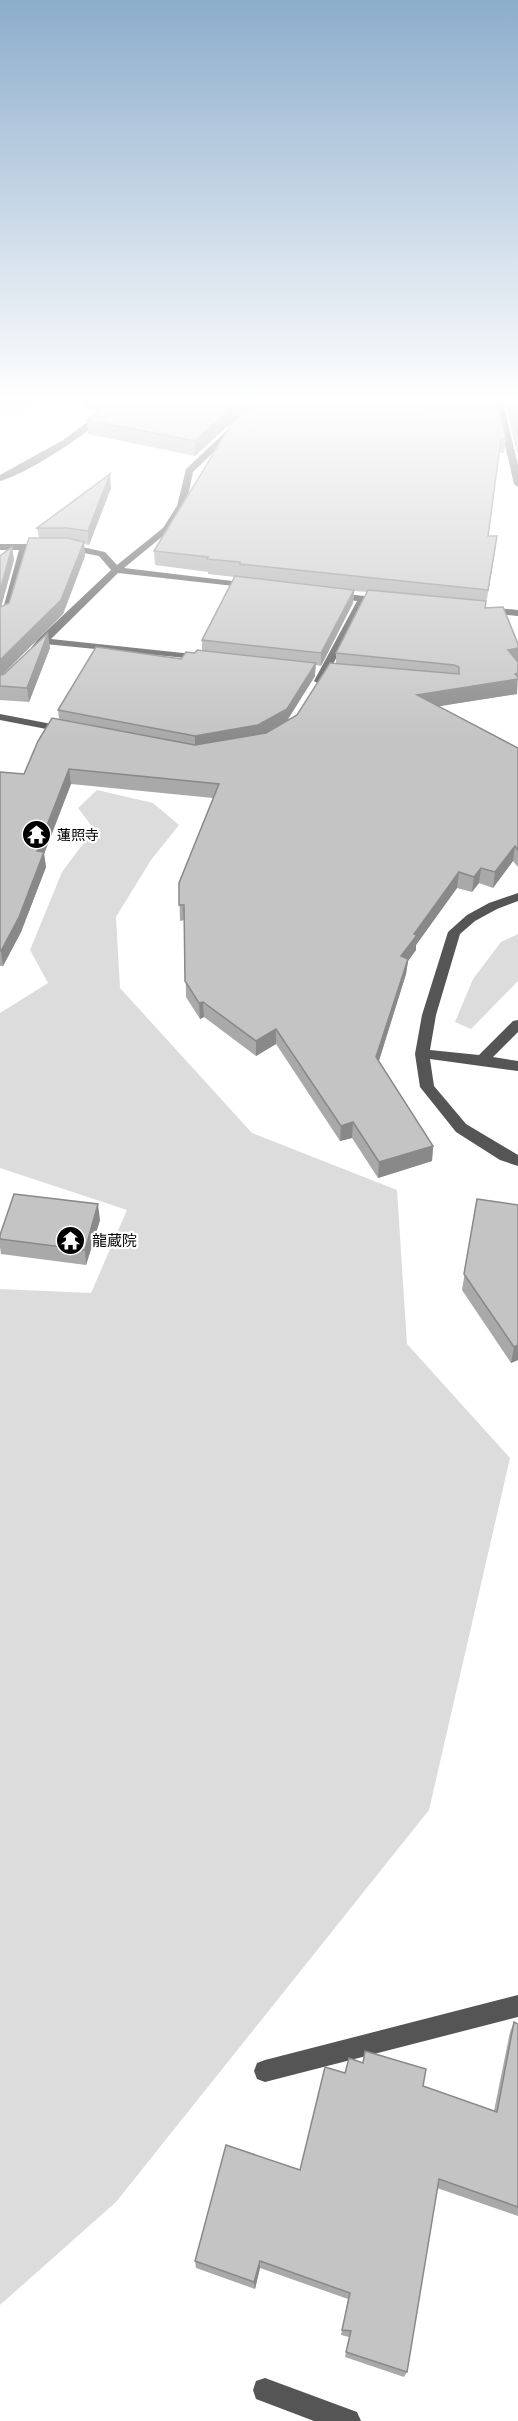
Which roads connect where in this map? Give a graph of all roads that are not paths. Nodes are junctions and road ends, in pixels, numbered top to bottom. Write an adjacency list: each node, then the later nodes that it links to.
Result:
1 (177, 515): 4 (street)
2 (0, 547): 3 (street)
3 (25, 547): 4 (street); 11 (street)
4 (116, 570): 5 (street); 12 (street)
5 (257, 587)
6 (328, 595): 7 (street)
7 (363, 599): 8 (street); 15 (street)
8 (399, 603)
9 (470, 609): 10 (street)
10 (518, 613)
11 (0, 617)
12 (42, 641): 13 (street); 14 (street)
13 (28, 655)
14 (219, 660)
15 (314, 690)
16 (0, 717): 17 (street)
17 (80, 733)
18 (518, 897): 20 (street)
19 (518, 1024): 21 (street)
20 (422, 1054): 21 (street); 23 (street)
21 (482, 1060): 22 (street)
22 (518, 1066)
23 (518, 1161)
24 (518, 2006): 25 (street)
25 (265, 2071)
26 (265, 2390): 27 (street)
27 (348, 2421)

